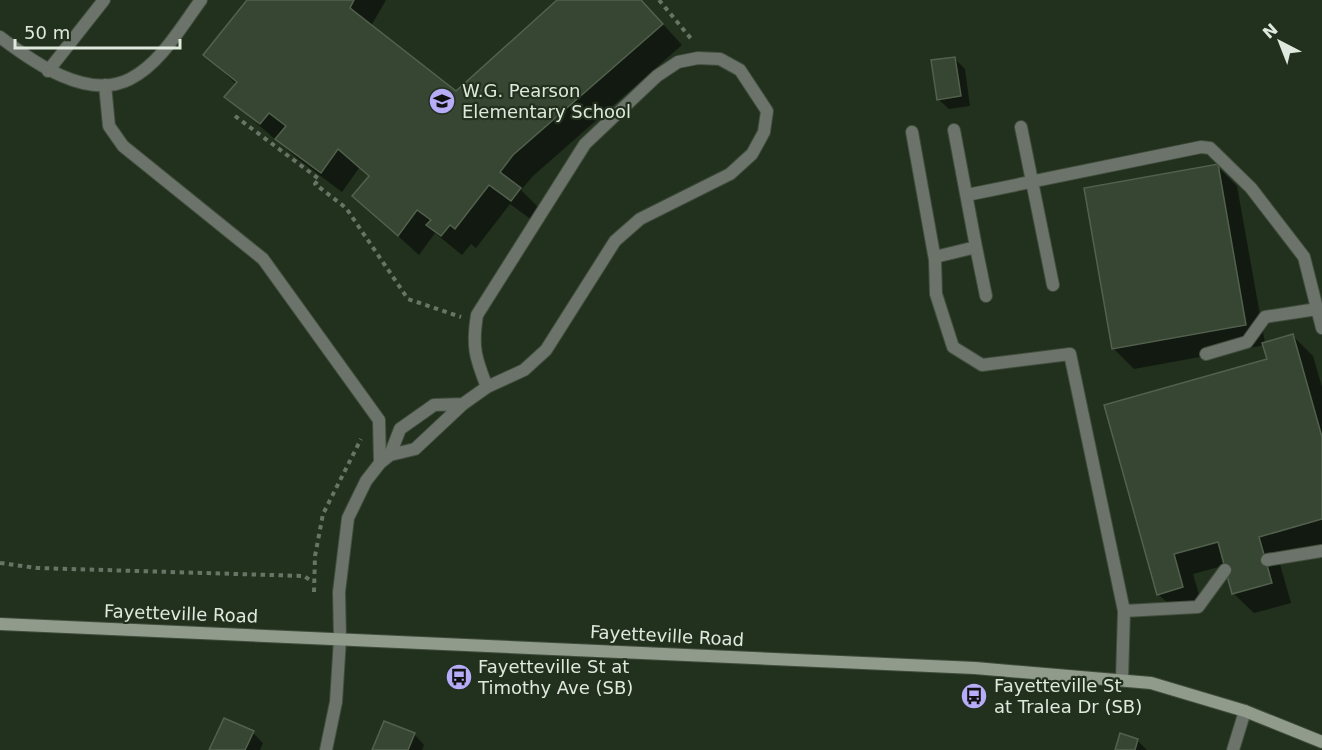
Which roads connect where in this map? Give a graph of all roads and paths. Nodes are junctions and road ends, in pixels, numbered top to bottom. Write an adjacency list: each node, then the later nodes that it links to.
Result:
1 (104, 0): 6 (street)
2 (201, 0): 7 (street)
3 (659, 0): 5 (path)
4 (0, 37): 6 (street)
5 (686, 46)
6 (48, 71): 7 (street)
7 (105, 85): 27 (street)
8 (235, 116): 20 (path)
9 (1021, 127): 12 (street)
10 (954, 130): 13 (street)
11 (912, 132): 15 (street)
12 (1032, 182): 13 (street); 16 (street); 18 (street)
13 (967, 195): 14 (street)
14 (976, 247): 15 (street); 17 (street)
15 (935, 257): 33 (street)
16 (1053, 285)
17 (986, 296)
18 (1317, 309): 22 (street); 23 (street)
19 (464, 311): 20 (path)
20 (462, 317): 21 (path)
21 (459, 325)
22 (1322, 328)
23 (1206, 354)
24 (487, 387): 24 (street); 25 (street)
25 (463, 404): 26 (street); 26 (street)
26 (390, 455): 27 (street)
27 (380, 463): 35 (street)
28 (1322, 551): 29 (street)
29 (1267, 560)
30 (0, 563): 32 (path)
31 (1225, 570): 33 (street)
32 (313, 582)
33 (1124, 611): 36 (street)
34 (0, 624): 35 (main road, Fayetteville Road)
35 (340, 639): 36 (main road, Fayetteville Road); 39 (street)
36 (1122, 679): 37 (main road, Fayetteville Road)
37 (1245, 711): 38 (main road, Fayetteville Road); 40 (street)
38 (1322, 742)
39 (326, 750)
40 (1233, 750)

